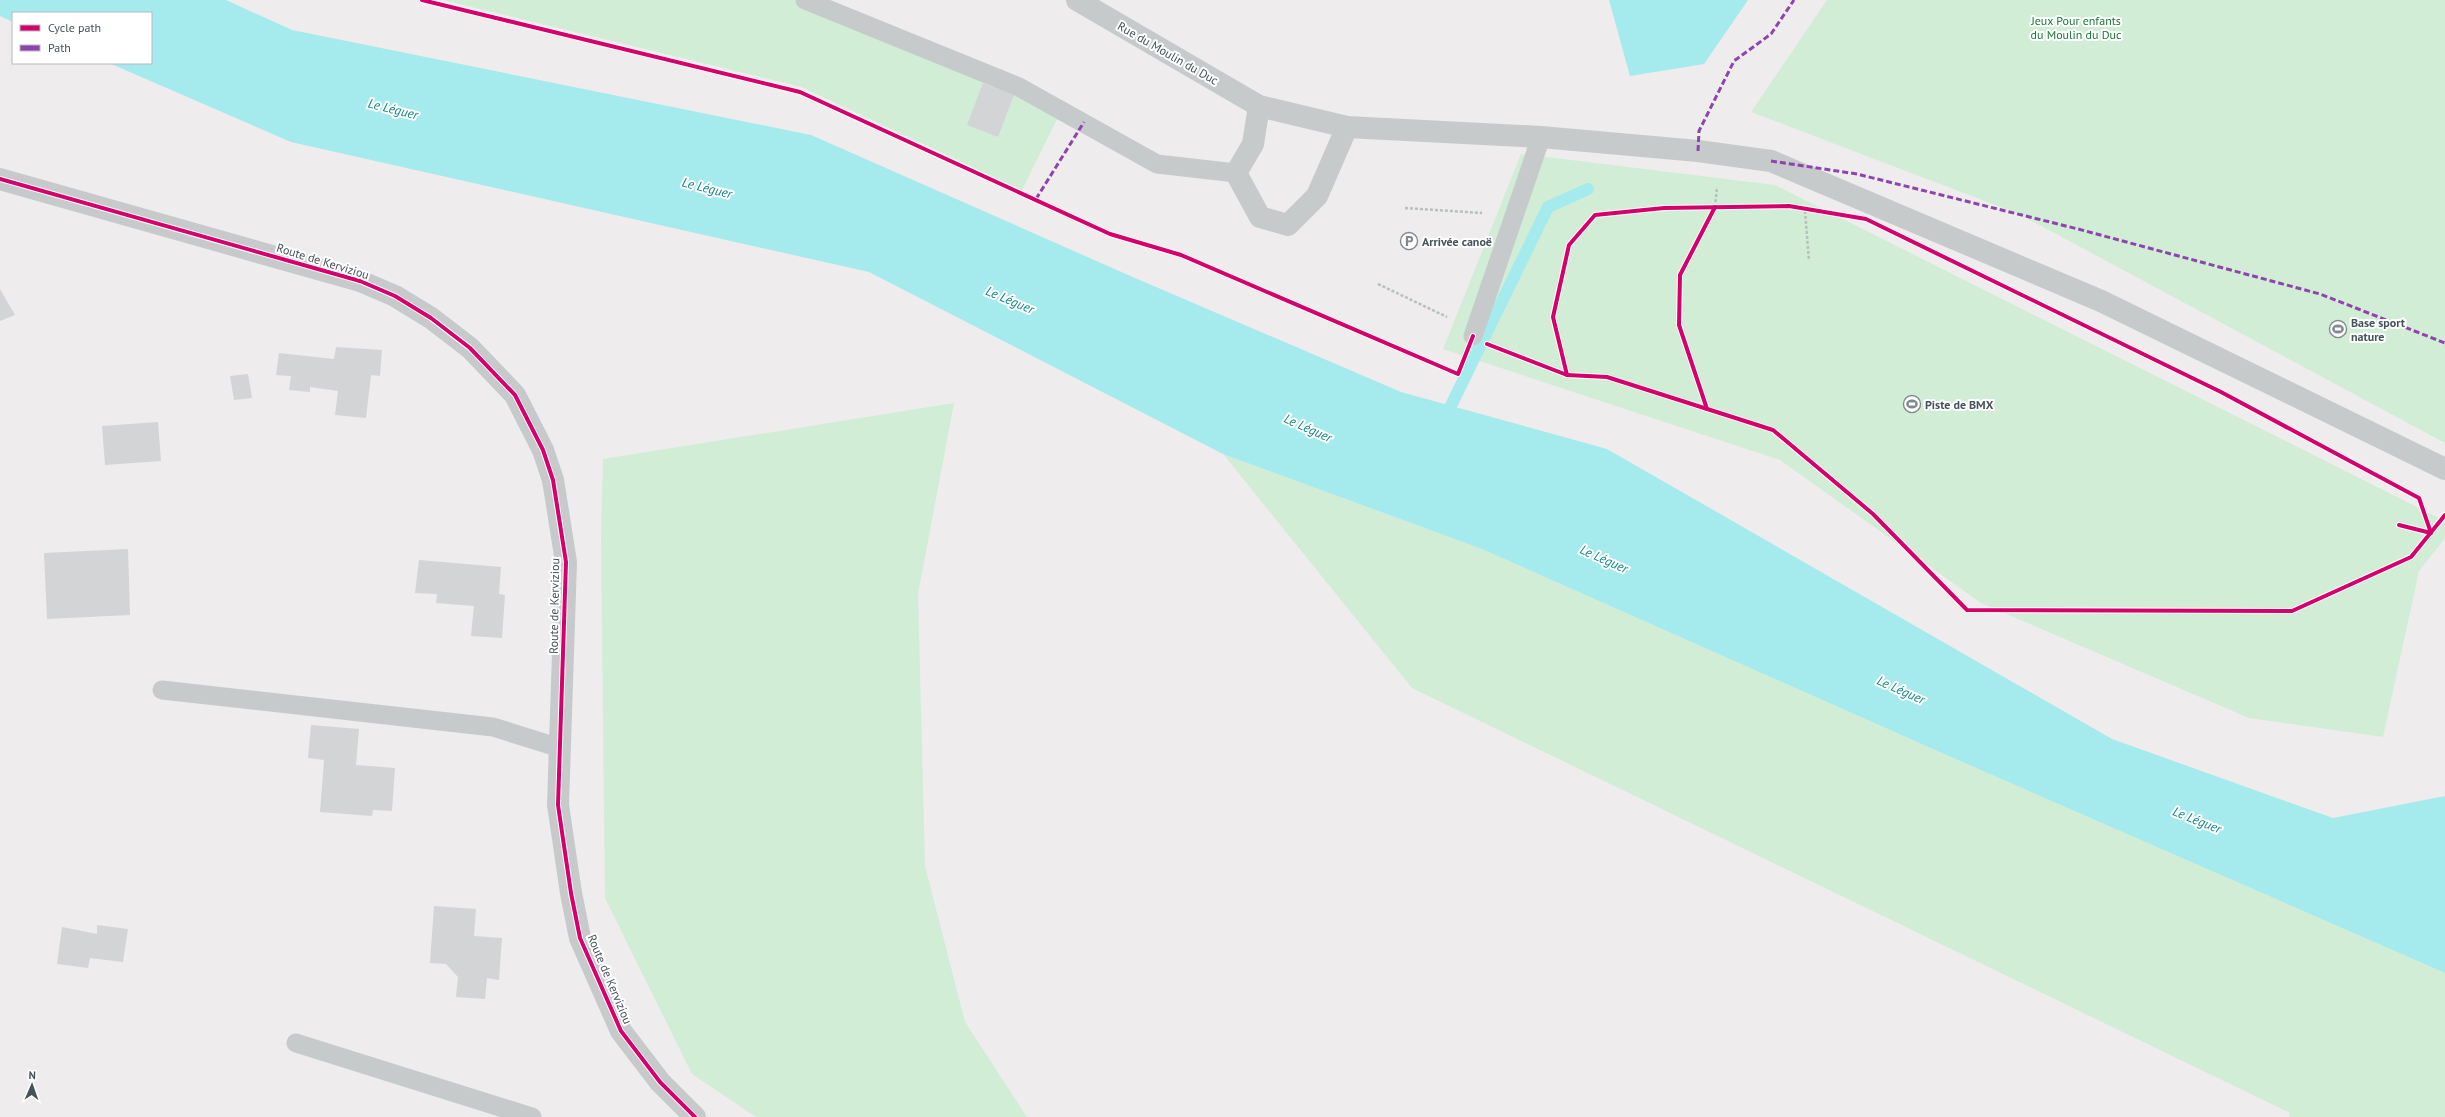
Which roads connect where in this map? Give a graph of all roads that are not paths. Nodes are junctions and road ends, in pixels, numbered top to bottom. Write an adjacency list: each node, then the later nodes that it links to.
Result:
1 (805, 0): 6 (lane)
2 (1077, 0): 3 (street, Rue du Moulin du Duc)
3 (1259, 106): 4 (street, Rue du Moulin du Duc); 6 (street)
4 (1347, 127): 5 (street, Rue du Moulin du Duc); 6 (street)
5 (1541, 138): 8 (lane); 9 (street, Rue du Moulin du Duc)
6 (1236, 173)
7 (0, 179): 11 (street, Route de Kerviziou)
8 (1473, 336)
9 (2445, 469)
10 (162, 690): 11 (lane)
11 (560, 748): 14 (street, Route de Kerviziou)
12 (296, 1043): 13 (lane)
13 (532, 1117)
14 (694, 1117)

